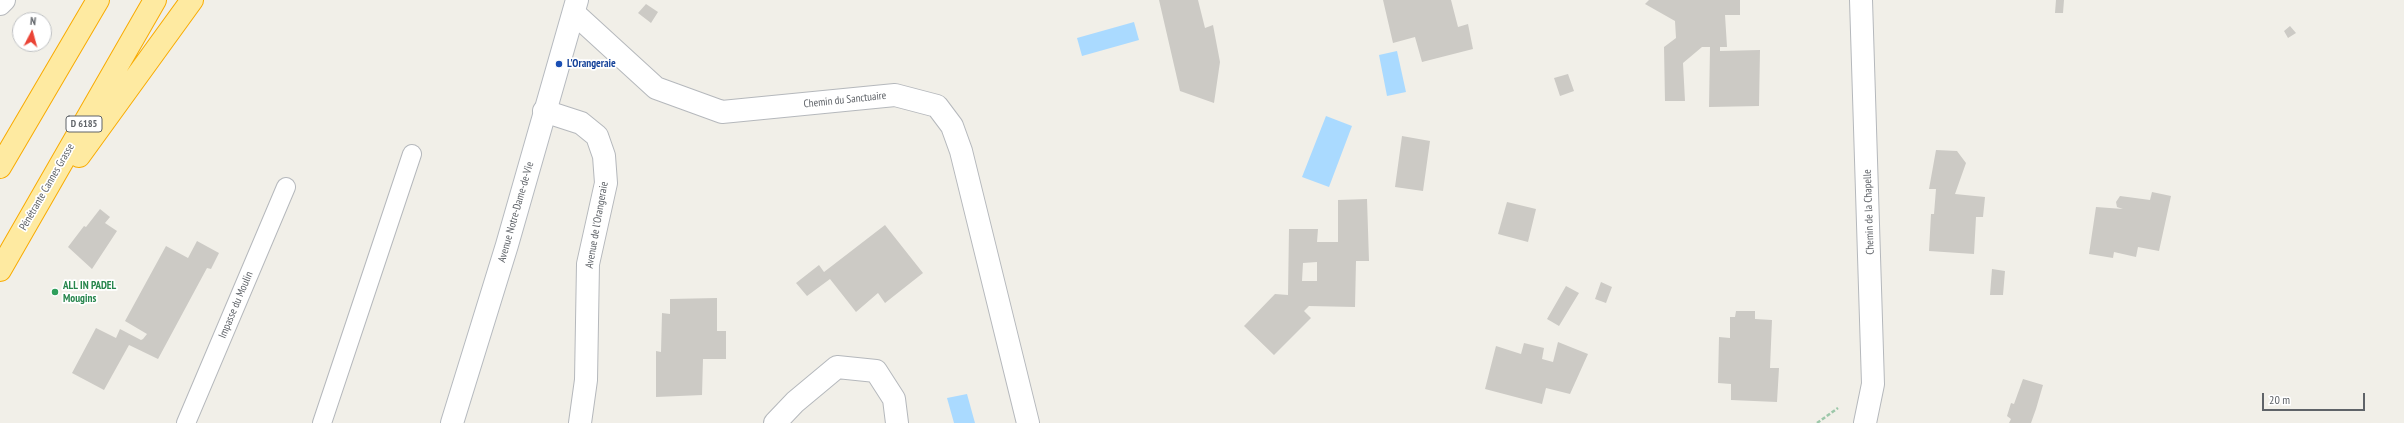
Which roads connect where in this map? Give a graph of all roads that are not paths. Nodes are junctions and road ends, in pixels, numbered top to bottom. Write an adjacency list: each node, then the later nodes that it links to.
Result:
1 (4, 0): 6 (street)
2 (98, 0): 10 (highway)
3 (155, 0): 12 (highway, Pénétrante Cannes Grasse / D 6185)
4 (192, 0): 12 (highway)
5 (1861, 0): 21 (street, Chemin de la Chapelle)
6 (0, 4)
7 (575, 6): 8 (street, Avenue Notre-Dame-de-Vie); 20 (street, Chemin du Sanctuaire)
8 (544, 111): 16 (street, Avenue Notre-Dame-de-Vie); 17 (street, Avenue de l'Orangeraie)
9 (412, 154): 15 (lane)
10 (0, 167)
11 (286, 187): 14 (lane, Impasse du Moulin)
12 (13, 247): 13 (highway, Pénétrante Cannes Grasse / D 6185)
13 (0, 270)
14 (186, 423)
15 (322, 423)
16 (452, 423)
17 (580, 423)
18 (776, 423): 19 (street)
19 (897, 423)
20 (1028, 423)
21 (1865, 423)

